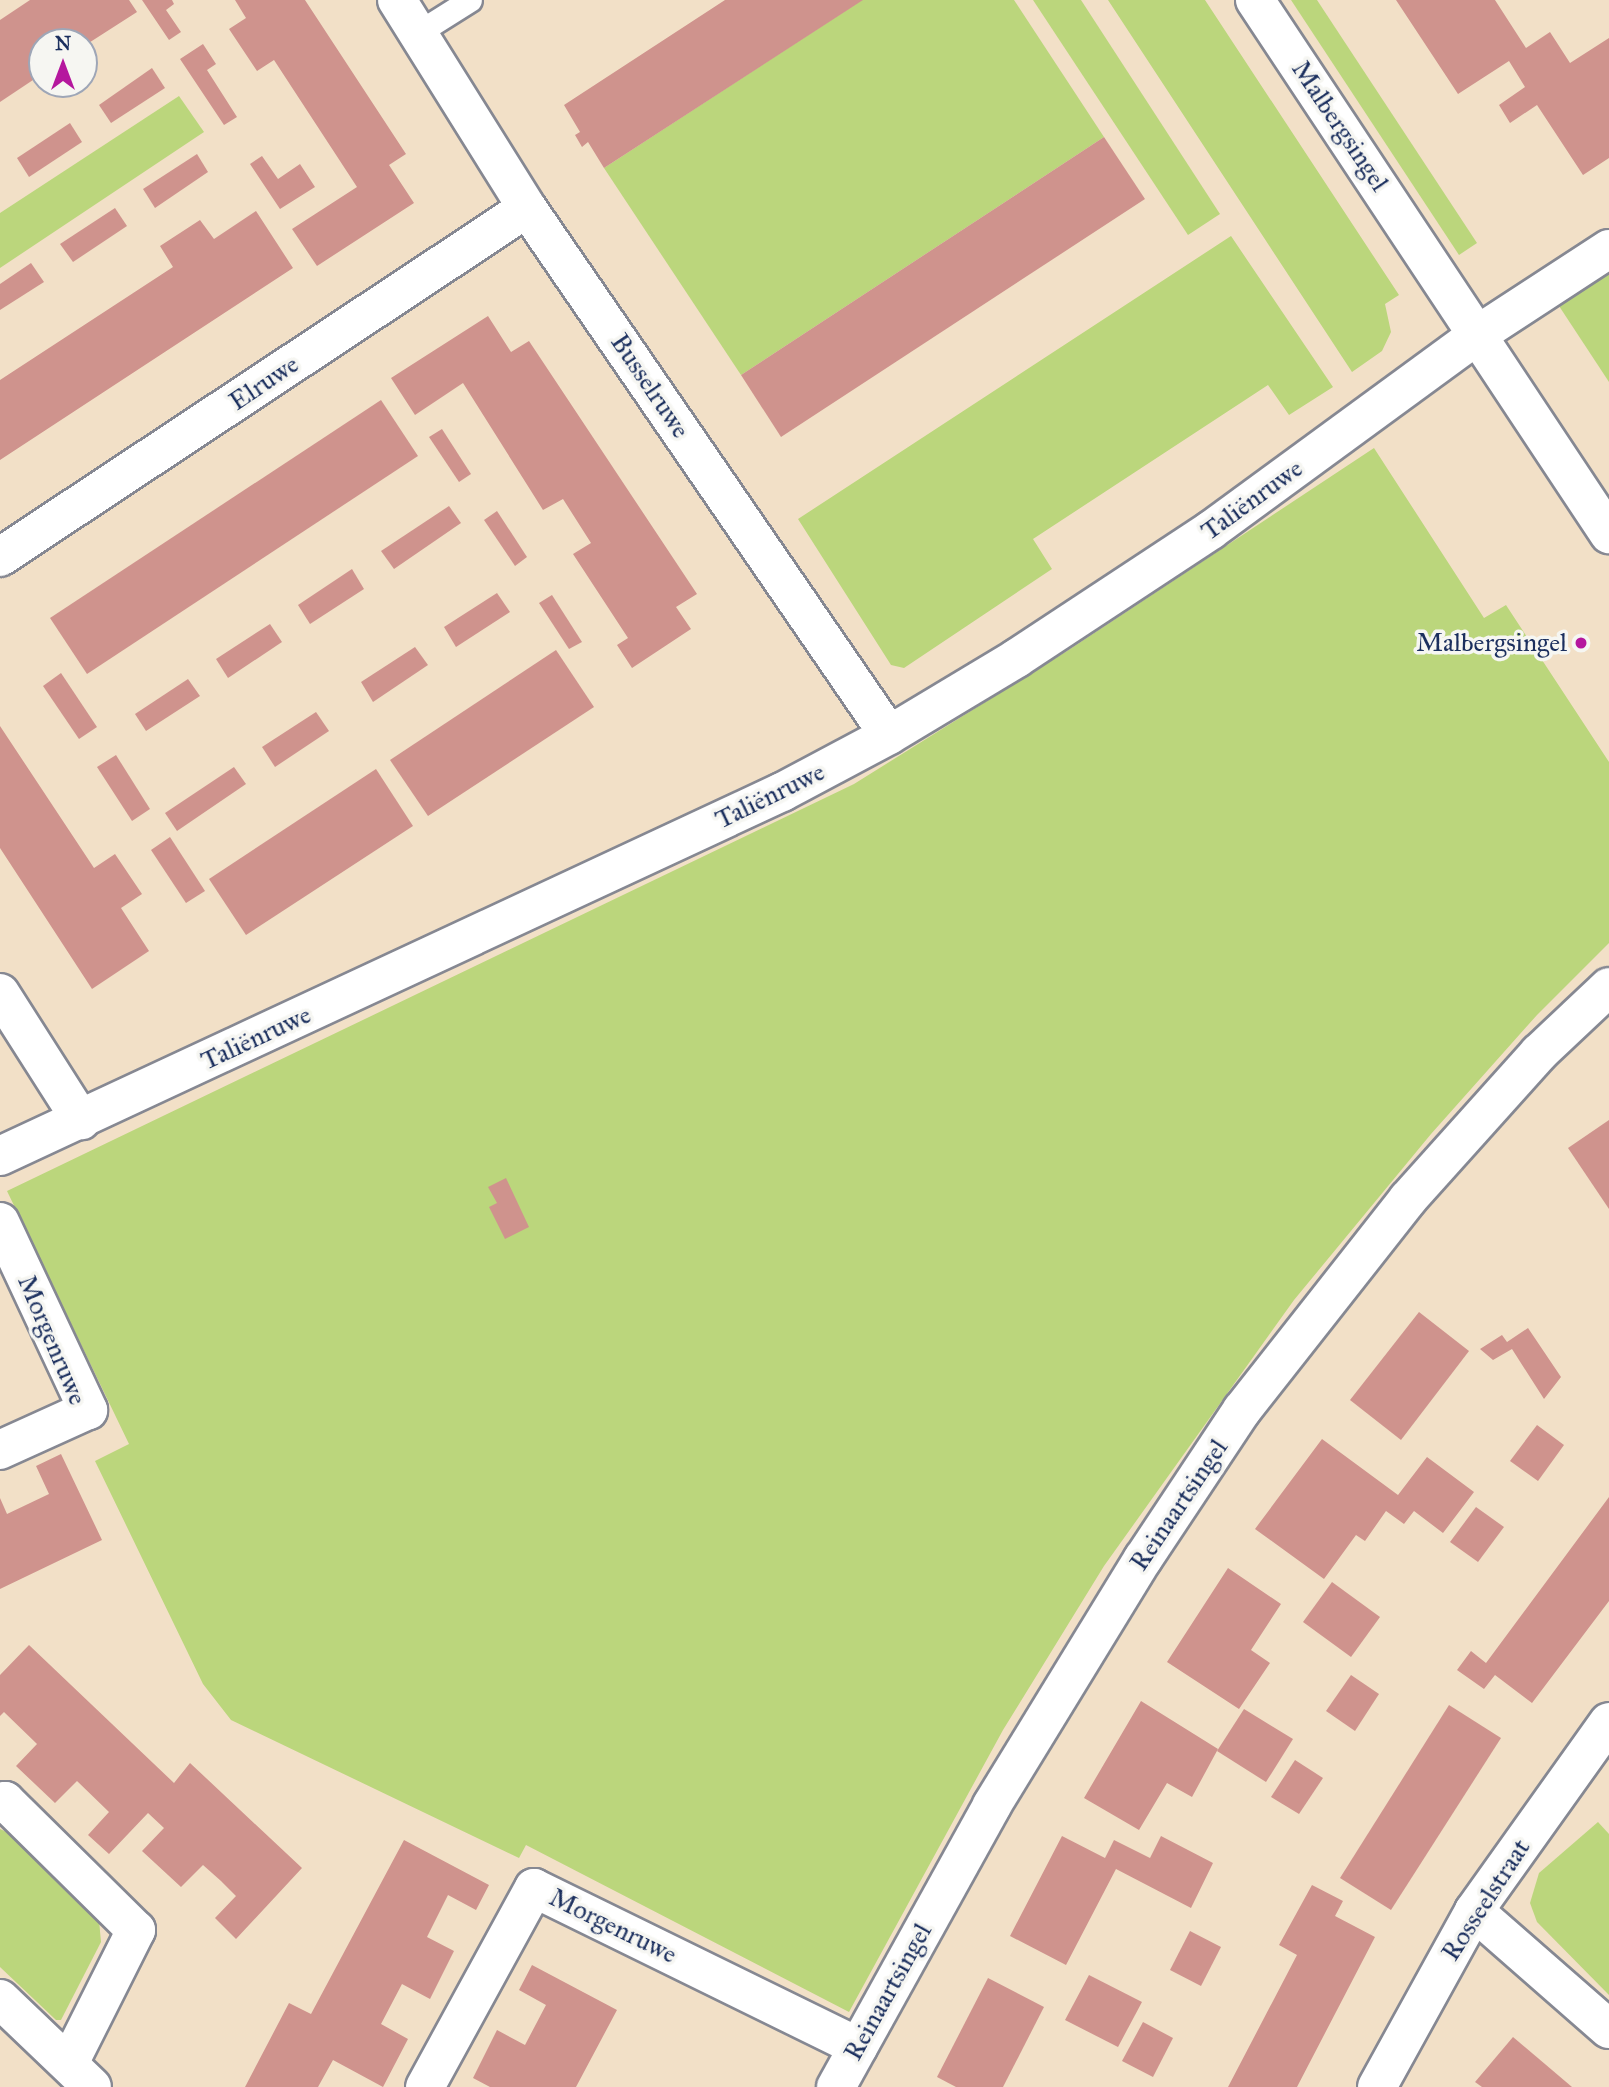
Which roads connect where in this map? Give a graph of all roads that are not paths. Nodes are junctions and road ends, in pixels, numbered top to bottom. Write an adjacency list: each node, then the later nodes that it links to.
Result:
1 (397, 0): 4 (street, Busselruwe)
2 (470, 0): 4 (lane)
3 (1255, 0): 7 (street, Malbergsingel)
4 (419, 32): 5 (street, Busselruwe)
5 (527, 208): 9 (street, Elruwe); 10 (street, Busselruwe)
6 (1609, 249): 7 (street, Taliënruwe)
7 (1480, 333): 8 (street, Malbergsingel); 10 (street, Taliënruwe)
8 (1609, 534)
9 (0, 557)
10 (889, 735): 13 (street, Taliënruwe)
11 (1609, 987): 22 (street, Reinaartsingel)
12 (0, 993): 13 (street)
13 (81, 1120): 14 (street, Taliënruwe)
14 (0, 1156)
15 (0, 1222): 16 (street, Morgenruwe)
16 (0, 1450)
17 (1603, 1744): 19 (street, Rosseelstraat)
18 (0, 1804): 23 (street)
19 (1474, 1911): 21 (street); 26 (street, Rosseelstraat)
20 (0, 1999): 23 (street)
21 (1609, 2029)
22 (858, 2047): 24 (street, Morgenruwe); 25 (street, Reinaartsingel)
23 (80, 2075)
24 (425, 2087)
25 (836, 2087)
26 (1377, 2087)

